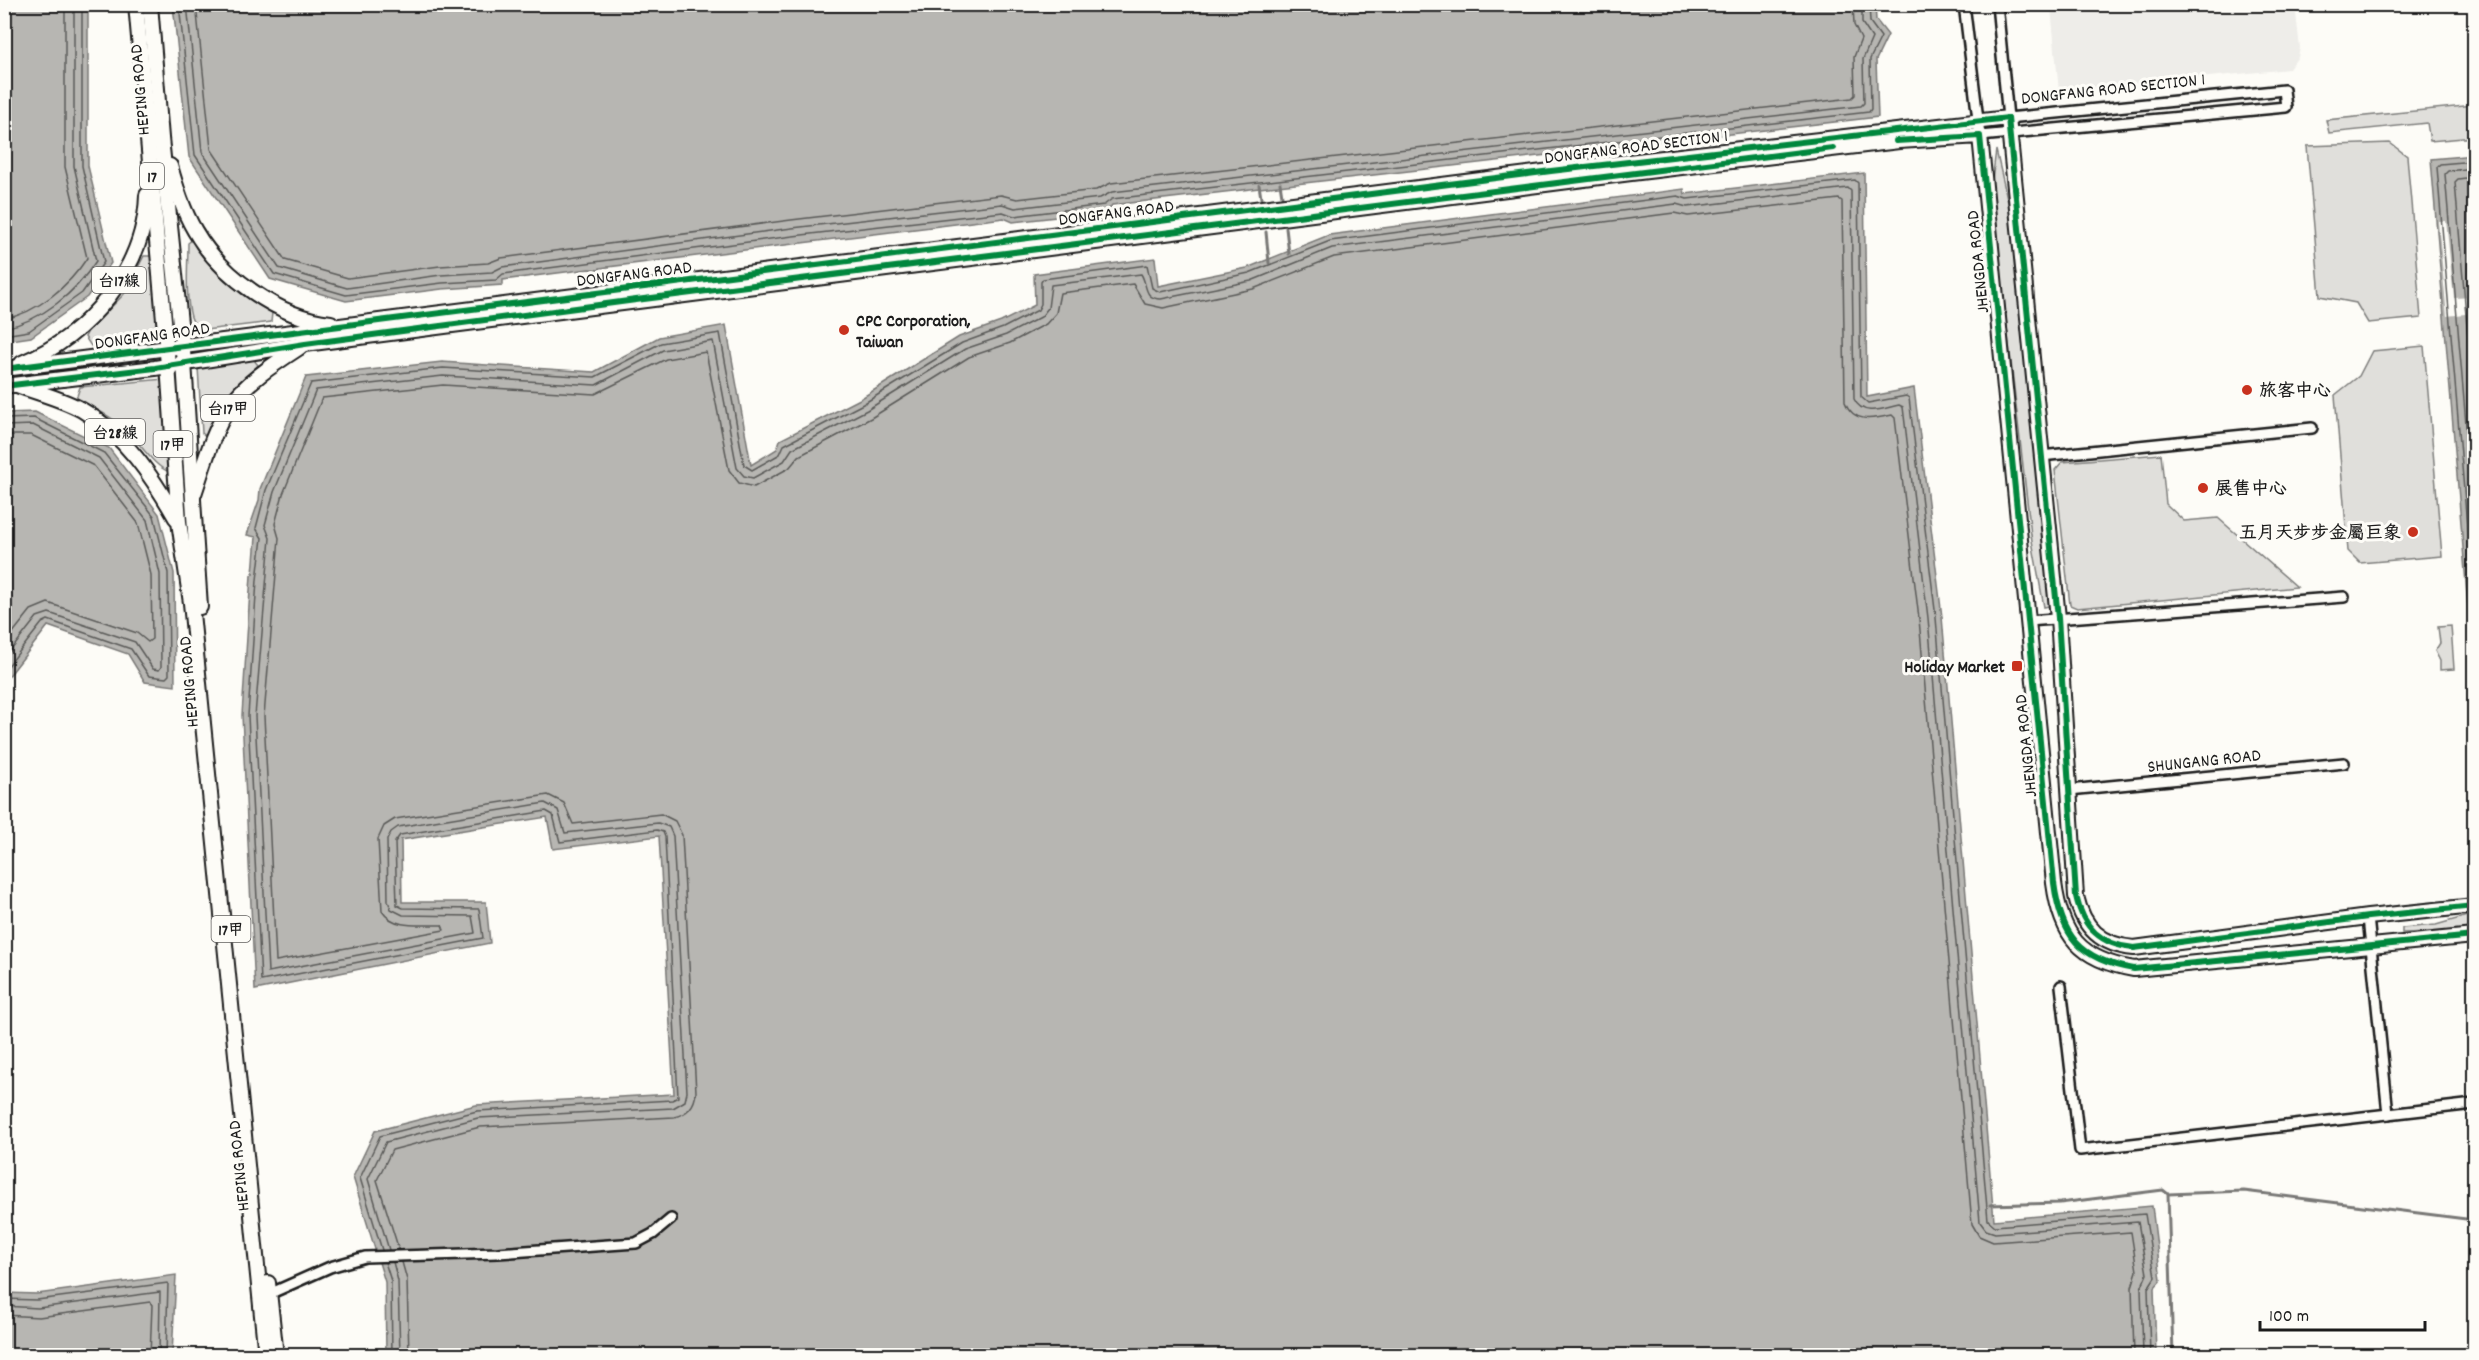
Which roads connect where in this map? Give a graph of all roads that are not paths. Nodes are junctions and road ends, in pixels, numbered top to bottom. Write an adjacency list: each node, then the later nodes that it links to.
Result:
1 (136, 4): 8 (main road, HEPING ROAD / 17)
2 (150, 4): 8 (main road, HEPING ROAD / 17)
3 (1964, 4): 6 (street, JHENGDA ROAD)
4 (1997, 4): 5 (street)
5 (2008, 118): 6 (main road, DONGFANG ROAD SECTION 1); 7 (main road); 7 (street, DONGFANG ROAD SECTION 1)
6 (1979, 129): 7 (street, DONGFANG ROAD SECTION 1); 9 (main road, DONGFANG ROAD SECTION 1); 24 (main road, JHENGDA ROAD)
7 (2010, 134): 19 (main road)
8 (154, 139): 10 (main road); 12 (main road, HEPING ROAD / 17); 13 (main road, HEPING ROAD / 17); 16 (main road, 台17線)
9 (1269, 213): 10 (main road, DONGFANG ROAD); 11 (main road, DONGFANG ROAD)
10 (351, 325): 12 (main road, DONGFANG ROAD)
11 (305, 344): 14 (main road, DONGFANG ROAD); 20 (main road, 台17甲)
12 (183, 345): 13 (main road, DONGFANG ROAD); 14 (main road, HEPING ROAD / 17甲)
13 (167, 348): 15 (main road, 17); 16 (main road, DONGFANG ROAD)
14 (184, 362): 15 (main road, DONGFANG ROAD); 20 (main road, HEPING ROAD / 17甲)
15 (168, 365): 17 (main road, DONGFANG ROAD); 21 (main road, HEPING ROAD / 17甲)
16 (6, 369)
17 (10, 385): 21 (main road, 台28線)
18 (2312, 428): 19 (street)
19 (2041, 456): 23 (main road)
20 (191, 501): 35 (main road, HEPING ROAD / 17甲)
21 (179, 522): 36 (main road, HEPING ROAD / 17甲)
22 (2344, 597): 23 (street)
23 (2058, 618): 24 (street); 26 (main road)
24 (2028, 621): 30 (main road, JHENGDA ROAD)
25 (2344, 763): 26 (street, SHUNGANG ROAD)
26 (2069, 790): 28 (main road)
27 (2475, 906): 28 (main road)
28 (2368, 917): 30 (street)
29 (2475, 936): 30 (main road, JHENGDA ROAD)
30 (2371, 946): 33 (street)
31 (2061, 986): 33 (street)
32 (2475, 1104): 33 (street)
33 (2388, 1114)
34 (671, 1220): 35 (street)
35 (269, 1294): 37 (main road, HEPING ROAD / 17甲)
36 (266, 1356)
37 (276, 1356)

